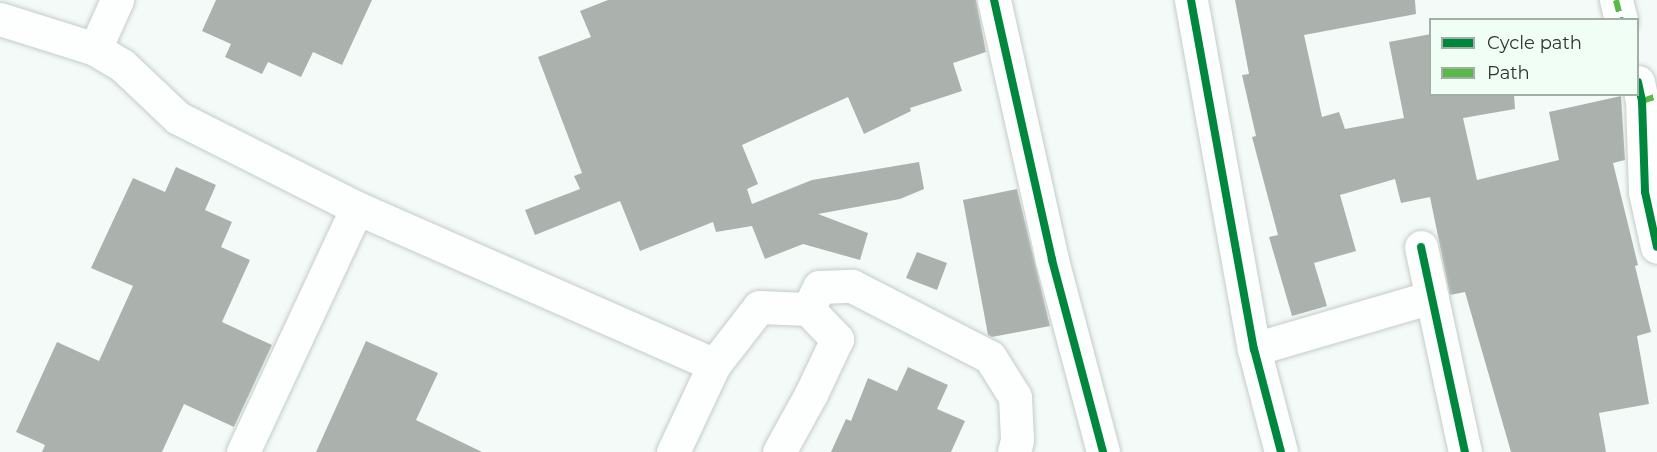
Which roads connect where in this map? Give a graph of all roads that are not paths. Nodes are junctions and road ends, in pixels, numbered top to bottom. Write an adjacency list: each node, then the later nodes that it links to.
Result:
1 (117, 0): 7 (street)
2 (994, 0): 20 (street)
3 (1191, 0): 14 (street)
4 (1616, 0): 5 (street)
5 (1620, 18)
6 (0, 19): 7 (street)
7 (95, 49): 9 (street)
8 (1646, 93): 11 (street)
9 (357, 208): 15 (street); 16 (street)
10 (1421, 247): 12 (street)
11 (1657, 247)
12 (1432, 297): 14 (street); 22 (street)
13 (808, 309): 15 (street); 18 (street); 19 (street)
14 (1254, 348): 21 (street)
15 (714, 365): 17 (street)
16 (243, 452)
17 (673, 452)
18 (779, 452)
19 (1014, 452)
20 (1103, 452)
21 (1281, 452)
22 (1465, 452)

